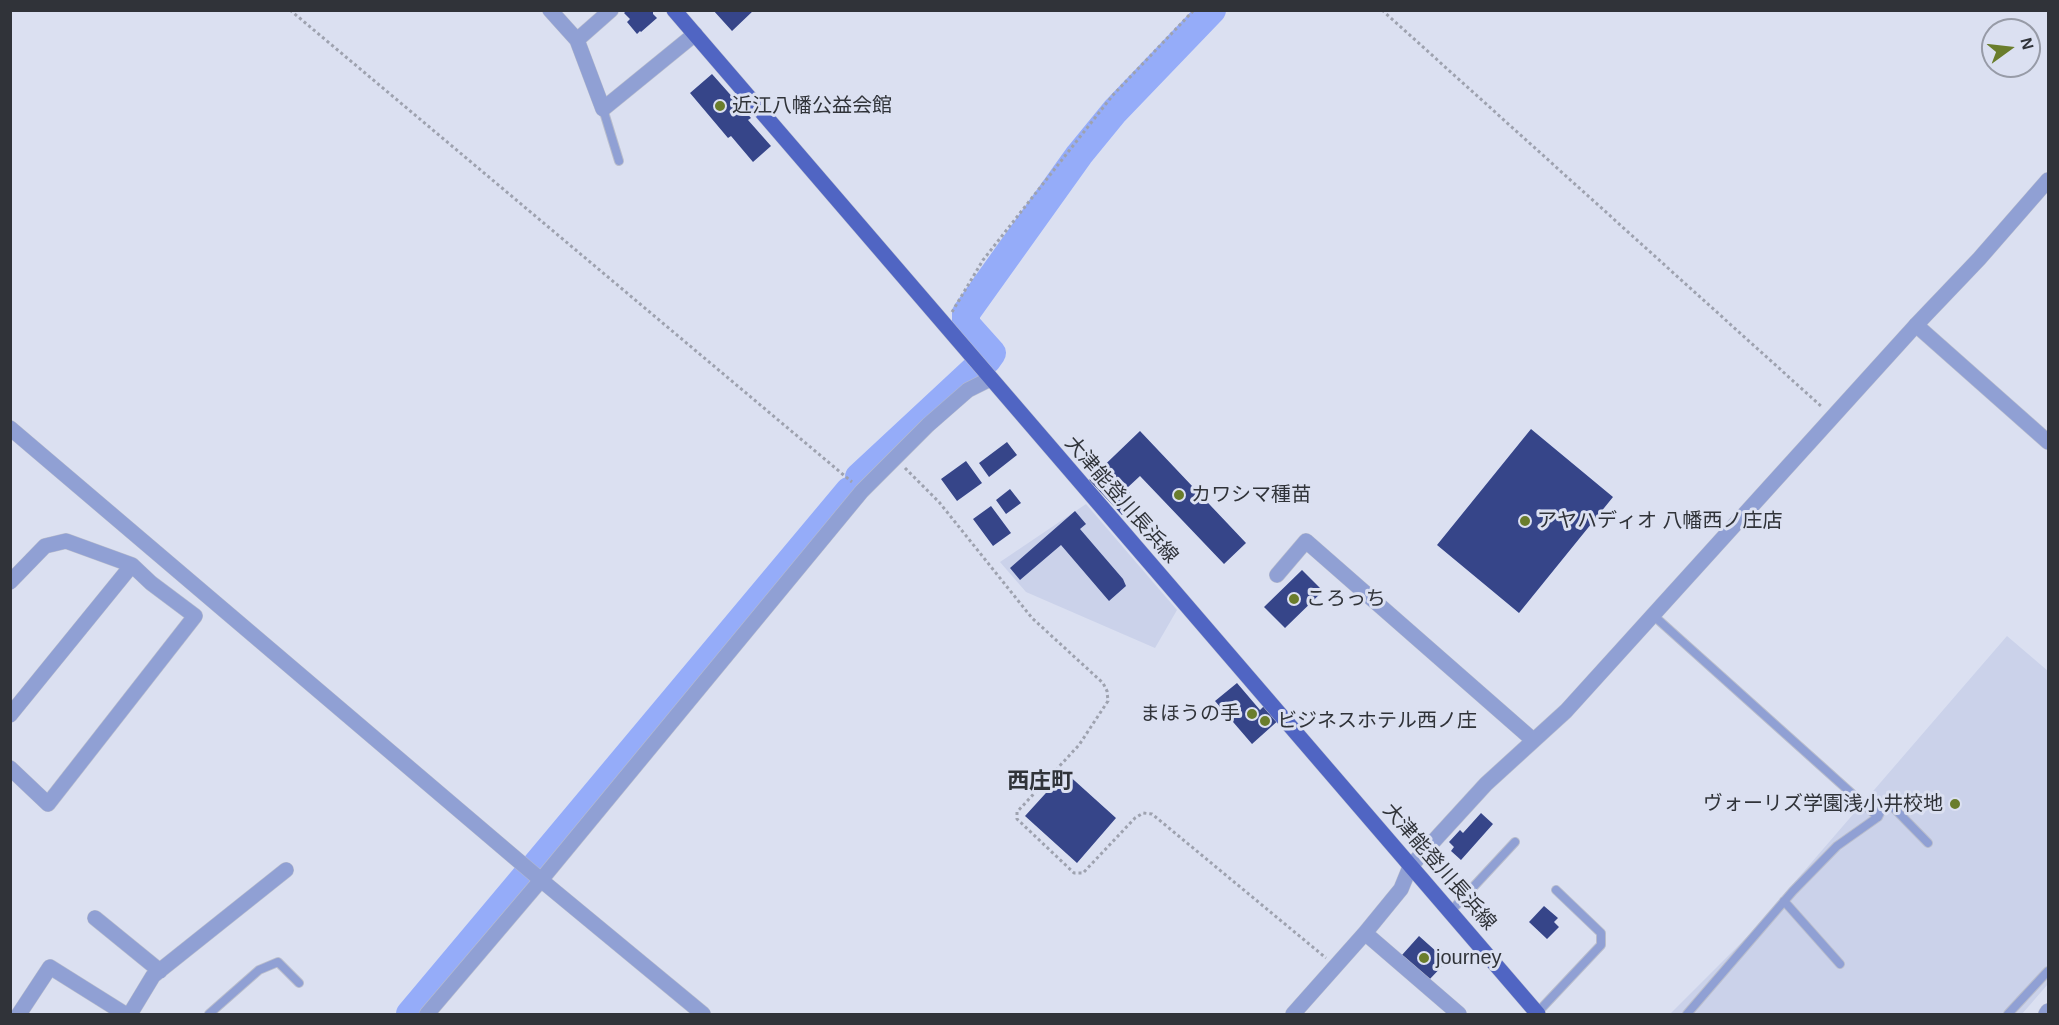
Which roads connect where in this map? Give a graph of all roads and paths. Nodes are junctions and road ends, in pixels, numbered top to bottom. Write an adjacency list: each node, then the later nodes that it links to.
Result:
1 (290, 10): 19 (path)
2 (550, 10): 8 (street)
3 (611, 10): 8 (street)
4 (675, 10): 7 (main road, 大津能登川長浜線)
5 (1194, 10): 12 (path)
6 (1382, 10): 15 (path)
7 (695, 34): 9 (street); 12 (main road, 大津能登川長浜線)
8 (577, 40): 9 (street)
9 (603, 110): 10 (lane)
10 (619, 161)
11 (2049, 180): 13 (street)
12 (944, 325): 14 (main road, 大津能登川長浜線)
13 (1916, 325): 15 (street); 17 (street)
14 (990, 379): 18 (street); 30 (main road, 大津能登川長浜線)
15 (1833, 417): 23 (street)
16 (10, 428): 32 (street)
17 (2049, 442)
18 (895, 458): 19 (street); 39 (path)
19 (862, 491): 32 (street)
20 (132, 565): 22 (street); 24 (street); 26 (street)
21 (1276, 575): 25 (street)
22 (10, 582)
23 (1654, 616): 25 (street); 27 (lane)
24 (10, 715)
25 (1533, 740): 30 (street)
26 (11, 769)
27 (1878, 818): 29 (lane); 34 (lane)
28 (1515, 842): 35 (lane)
29 (1928, 843)
30 (1410, 867): 35 (main road, 大津能登川長浜線); 37 (street)
31 (286, 870): 40 (street)
32 (541, 879): 47 (street); 48 (street)
33 (1556, 890): 51 (lane)
34 (1784, 901): 38 (lane); 52 (lane)
35 (1450, 912): 51 (main road, 大津能登川長浜線)
36 (95, 918): 40 (street)
37 (1365, 933): 39 (street); 50 (street)
38 (1840, 964)
39 (1336, 966): 49 (street)
40 (160, 971): 45 (street)
41 (2049, 971): 53 (lane)
42 (299, 983): 46 (lane)
43 (19, 1014): 44 (street)
44 (125, 1014)
45 (130, 1014)
46 (209, 1014)
47 (427, 1014)
48 (703, 1014)
49 (1293, 1014)
50 (1459, 1014)
51 (1538, 1014)
52 (1687, 1014)
53 (2008, 1014)

